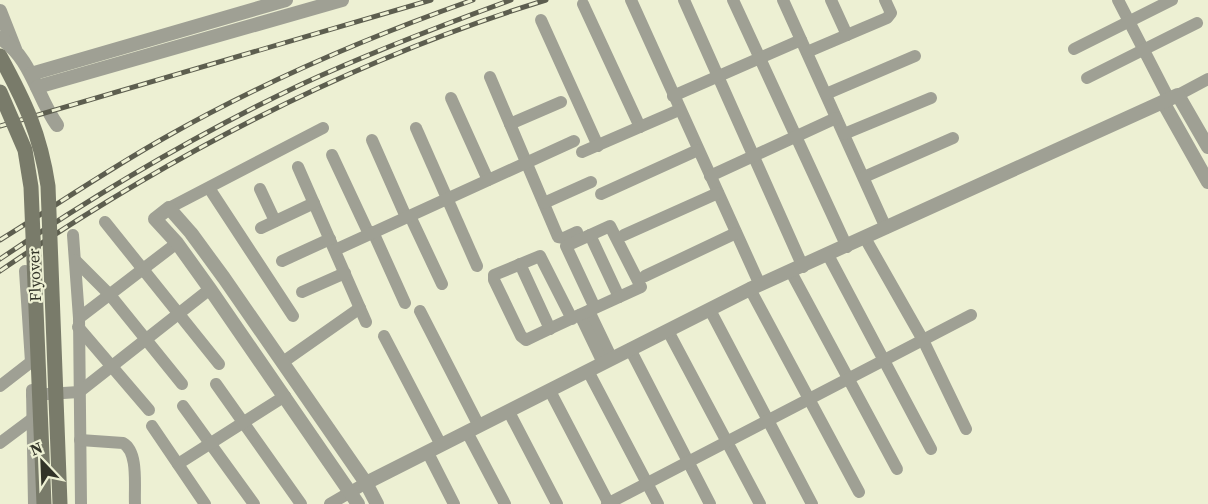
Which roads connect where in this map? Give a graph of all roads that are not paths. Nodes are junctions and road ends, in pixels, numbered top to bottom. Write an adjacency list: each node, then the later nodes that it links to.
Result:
1 (286, 0): 26 (street)
2 (342, 0): 31 (street)
3 (631, 0): 34 (street)
4 (684, 0): 28 (street)
5 (733, 0): 25 (street)
6 (783, 0): 18 (street)
7 (831, 0): 16 (street)
8 (885, 0): 16 (street)
9 (1118, 0): 14 (street)
10 (1172, 0): 14 (street)
11 (583, 4): 43 (street)
12 (1, 13): 19 (street)
13 (541, 20): 51 (street)
14 (1129, 22): 20 (street); 21 (street)
15 (1197, 23): 21 (street)
16 (847, 35): 22 (street)
17 (0, 38): 19 (street)
18 (801, 40): 22 (street); 25 (street)
19 (15, 49): 26 (street)
20 (1074, 49)
21 (1143, 51): 29 (street); 37 (street)
22 (807, 52): 33 (street)
23 (0, 56): 161 (main road, Flyover, bridge)
24 (915, 56): 33 (street)
25 (760, 58): 28 (street); 47 (street)
26 (31, 74): 31 (street)
27 (490, 77): 42 (street)
28 (718, 77): 34 (street); 56 (street)
29 (1087, 78)
30 (1208, 79): 37 (street)
31 (37, 87): 41 (street)
32 (0, 92): 160 (main road, Flyover, bridge)
33 (826, 94): 40 (street)
34 (673, 96): 39 (street)
35 (451, 98): 61 (street)
36 (931, 98): 46 (street)
37 (1170, 98): 52 (street); 63 (street); 77 (street)
38 (561, 102): 42 (street)
39 (679, 110): 43 (street); 53 (street)
40 (836, 118): 46 (street); 47 (street)
41 (57, 124)
42 (510, 124): 57 (street)
43 (640, 127): 51 (street)
44 (323, 128): 64 (street)
45 (416, 128): 68 (street)
46 (844, 134): 60 (street)
47 (796, 137): 56 (street); 86 (street)
48 (953, 138): 60 (street)
49 (372, 140): 72 (street)
50 (574, 141): 57 (street)
51 (598, 146): 54 (street)
52 (1208, 147)
53 (698, 150): 59 (street); 67 (street)
54 (582, 152)
55 (332, 155): 78 (street)
56 (753, 156): 59 (street); 92 (street)
57 (526, 163): 61 (street); 69 (street)
58 (298, 167): 70 (street)
59 (710, 176): 66 (street)
60 (864, 177): 77 (street)
61 (488, 180): 68 (street)
62 (591, 182): 69 (street)
63 (1208, 182)
64 (209, 188): 71 (street); 110 (street)
65 (260, 189): 74 (street)
66 (718, 192): 79 (street); 82 (street)
67 (601, 194)
68 (448, 199): 72 (street); 91 (street)
69 (543, 203): 73 (street)
70 (314, 204): 74 (street); 85 (street)
71 (169, 208): 84 (street); 122 (street)
72 (408, 217): 78 (street); 97 (street)
73 (608, 219)
74 (276, 221): 76 (street)
75 (105, 222): 94 (street)
76 (261, 228)
77 (886, 228): 83 (street)
78 (371, 233): 85 (street); 103 (street)
79 (736, 234): 96 (street); 98 (street)
80 (73, 235): 88 (street)
81 (590, 235): 102 (street); 102 (street); 107 (street)
82 (624, 235)
83 (865, 238): 86 (street); 117 (street)
84 (177, 243): 94 (street); 99 (street)
85 (332, 245): 89 (street); 95 (street)
86 (848, 247): 87 (street)
87 (828, 255): 92 (street); 119 (street)
88 (75, 260): 101 (street); 112 (street)
89 (282, 261)
90 (520, 264): 107 (street); 113 (street); 113 (street)
91 (477, 266)
92 (797, 269): 98 (street); 126 (street)
93 (26, 271): 121 (street)
94 (142, 271): 101 (street); 108 (street)
95 (345, 273): 100 (street); 104 (street)
96 (645, 276)
97 (442, 285)
98 (755, 287): 105 (street); 134 (street)
99 (210, 289): 108 (street); 133 (street)
100 (302, 292)
101 (110, 295): 112 (street); 116 (street)
102 (618, 297): 107 (street)
103 (405, 303)
104 (360, 308): 111 (street); 122 (street)
105 (710, 310): 114 (street); 139 (street)
106 (420, 311): 142 (street)
107 (584, 313): 113 (street); 120 (street)
108 (178, 315): 116 (street); 123 (street)
109 (971, 315): 117 (street)
110 (293, 316)
111 (366, 322)
112 (78, 323): 124 (street); 131 (street)
113 (550, 329)
114 (668, 331): 118 (street); 145 (street)
115 (384, 336): 148 (street)
116 (146, 340): 124 (street); 127 (street)
117 (923, 340): 119 (street); 143 (street)
118 (630, 350): 120 (street); 151 (street)
119 (884, 360): 126 (street); 149 (street)
120 (608, 361): 125 (street)
121 (31, 362): 129 (street); 132 (street)
122 (283, 362): 154 (street)
123 (219, 364)
124 (112, 367): 131 (street); 136 (street)
125 (588, 371): 130 (street); 155 (street)
126 (849, 379): 134 (street); 153 (street)
127 (182, 384)
128 (216, 384): 140 (street)
129 (0, 386)
130 (550, 391): 137 (street); 173 (street)
131 (79, 392): 132 (street); 144 (street)
132 (32, 395): 138 (street)
133 (285, 396): 140 (street); 158 (street)
134 (809, 399): 139 (street); 157 (street)
135 (183, 406): 147 (street)
136 (149, 410)
137 (509, 412): 142 (street); 172 (street)
138 (33, 419): 146 (street); 159 (street)
139 (768, 420): 145 (street); 177 (street)
140 (243, 423): 147 (street); 167 (street)
141 (152, 426): 152 (street)
142 (473, 429): 148 (street); 171 (street)
143 (966, 429)
144 (80, 440): 156 (street); 162 (street)
145 (727, 442): 151 (street); 176 (street)
146 (0, 443)
147 (210, 444): 152 (street); 166 (street)
148 (441, 446): 150 (street)
149 (931, 449)
150 (428, 453): 154 (street); 170 (street)
151 (688, 462): 155 (street); 175 (street)
152 (178, 464): 165 (street)
153 (897, 469)
154 (366, 483): 158 (street); 169 (street)
155 (647, 483): 173 (street); 174 (street)
156 (134, 488): 163 (street); 164 (street)
157 (859, 492)
158 (355, 498): 168 (street)
159 (34, 504)
160 (44, 504)
161 (60, 504)
162 (81, 504)
163 (135, 504)
164 (146, 504)
165 (205, 504)
166 (254, 504)
167 (302, 504)
168 (330, 504)
169 (377, 504)
170 (454, 504)
171 (505, 504)
172 (557, 504)
173 (608, 504)
174 (658, 504)
175 (710, 504)
176 (760, 504)
177 (812, 504)

